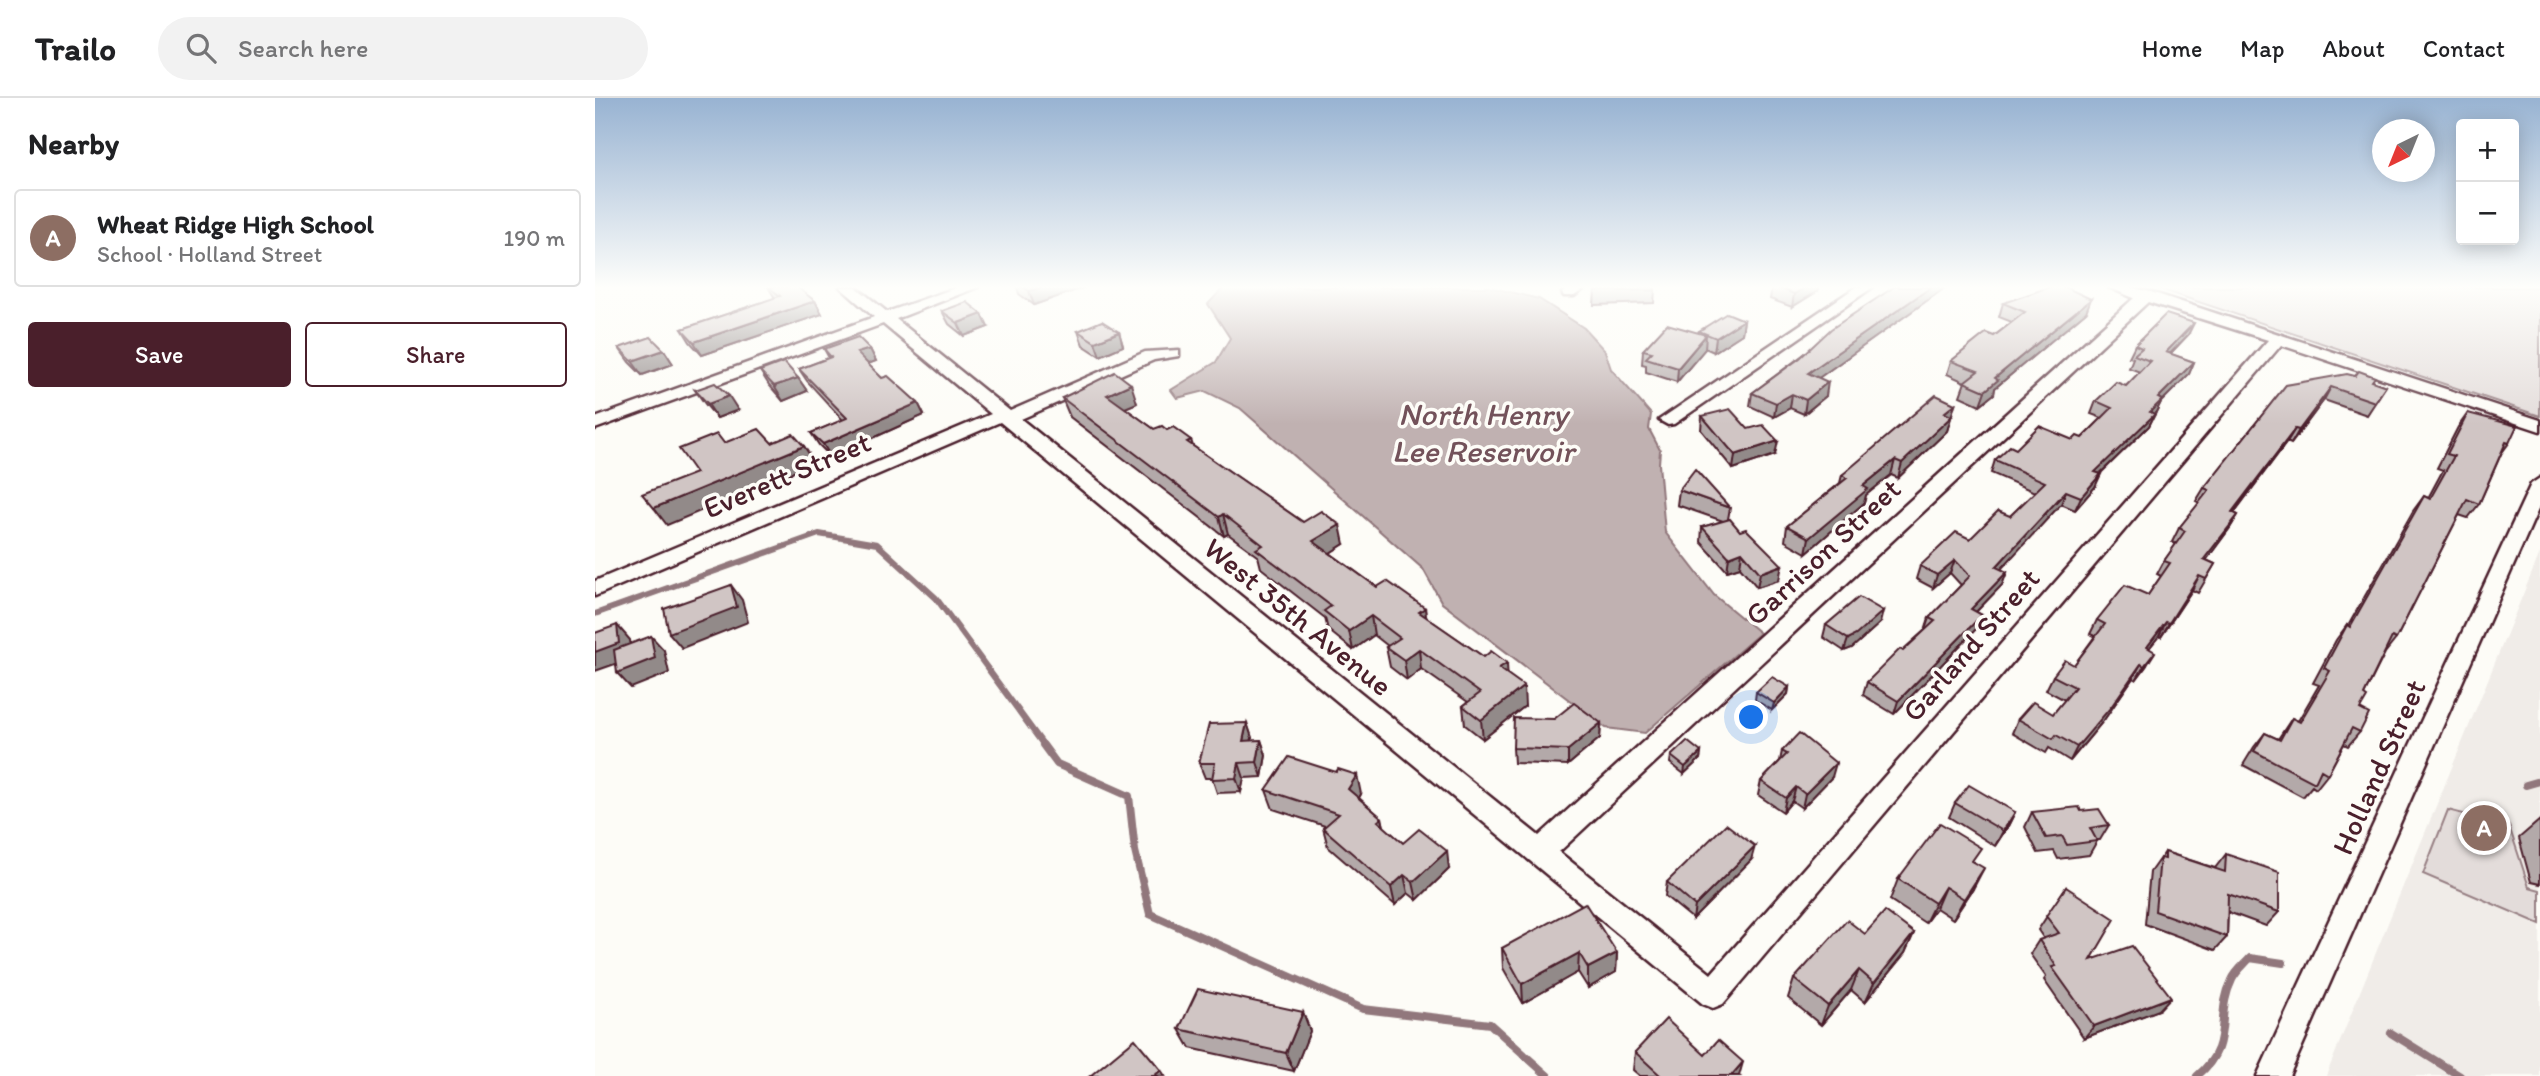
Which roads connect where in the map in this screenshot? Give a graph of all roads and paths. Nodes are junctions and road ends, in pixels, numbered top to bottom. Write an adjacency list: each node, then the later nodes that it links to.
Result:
1 (846, 333): 10 (street)
2 (901, 333): 8 (street, West 35th Avenue)
3 (1798, 333): 9 (street)
4 (2105, 333): 14 (street, Garrison Street)
5 (2262, 333): 6 (street)
6 (2278, 338): 11 (street); 15 (street, Garland Street)
7 (1173, 353): 8 (street, Everett Street)
8 (1005, 417): 13 (street, Everett Street); 14 (street, West 35th Avenue)
9 (1668, 419)
10 (595, 424)
11 (2540, 426)
12 (2540, 484): 16 (street, Holland Street)
13 (595, 589)
14 (1540, 852): 15 (street, West 35th Avenue)
15 (1713, 994)
16 (2273, 1076)

